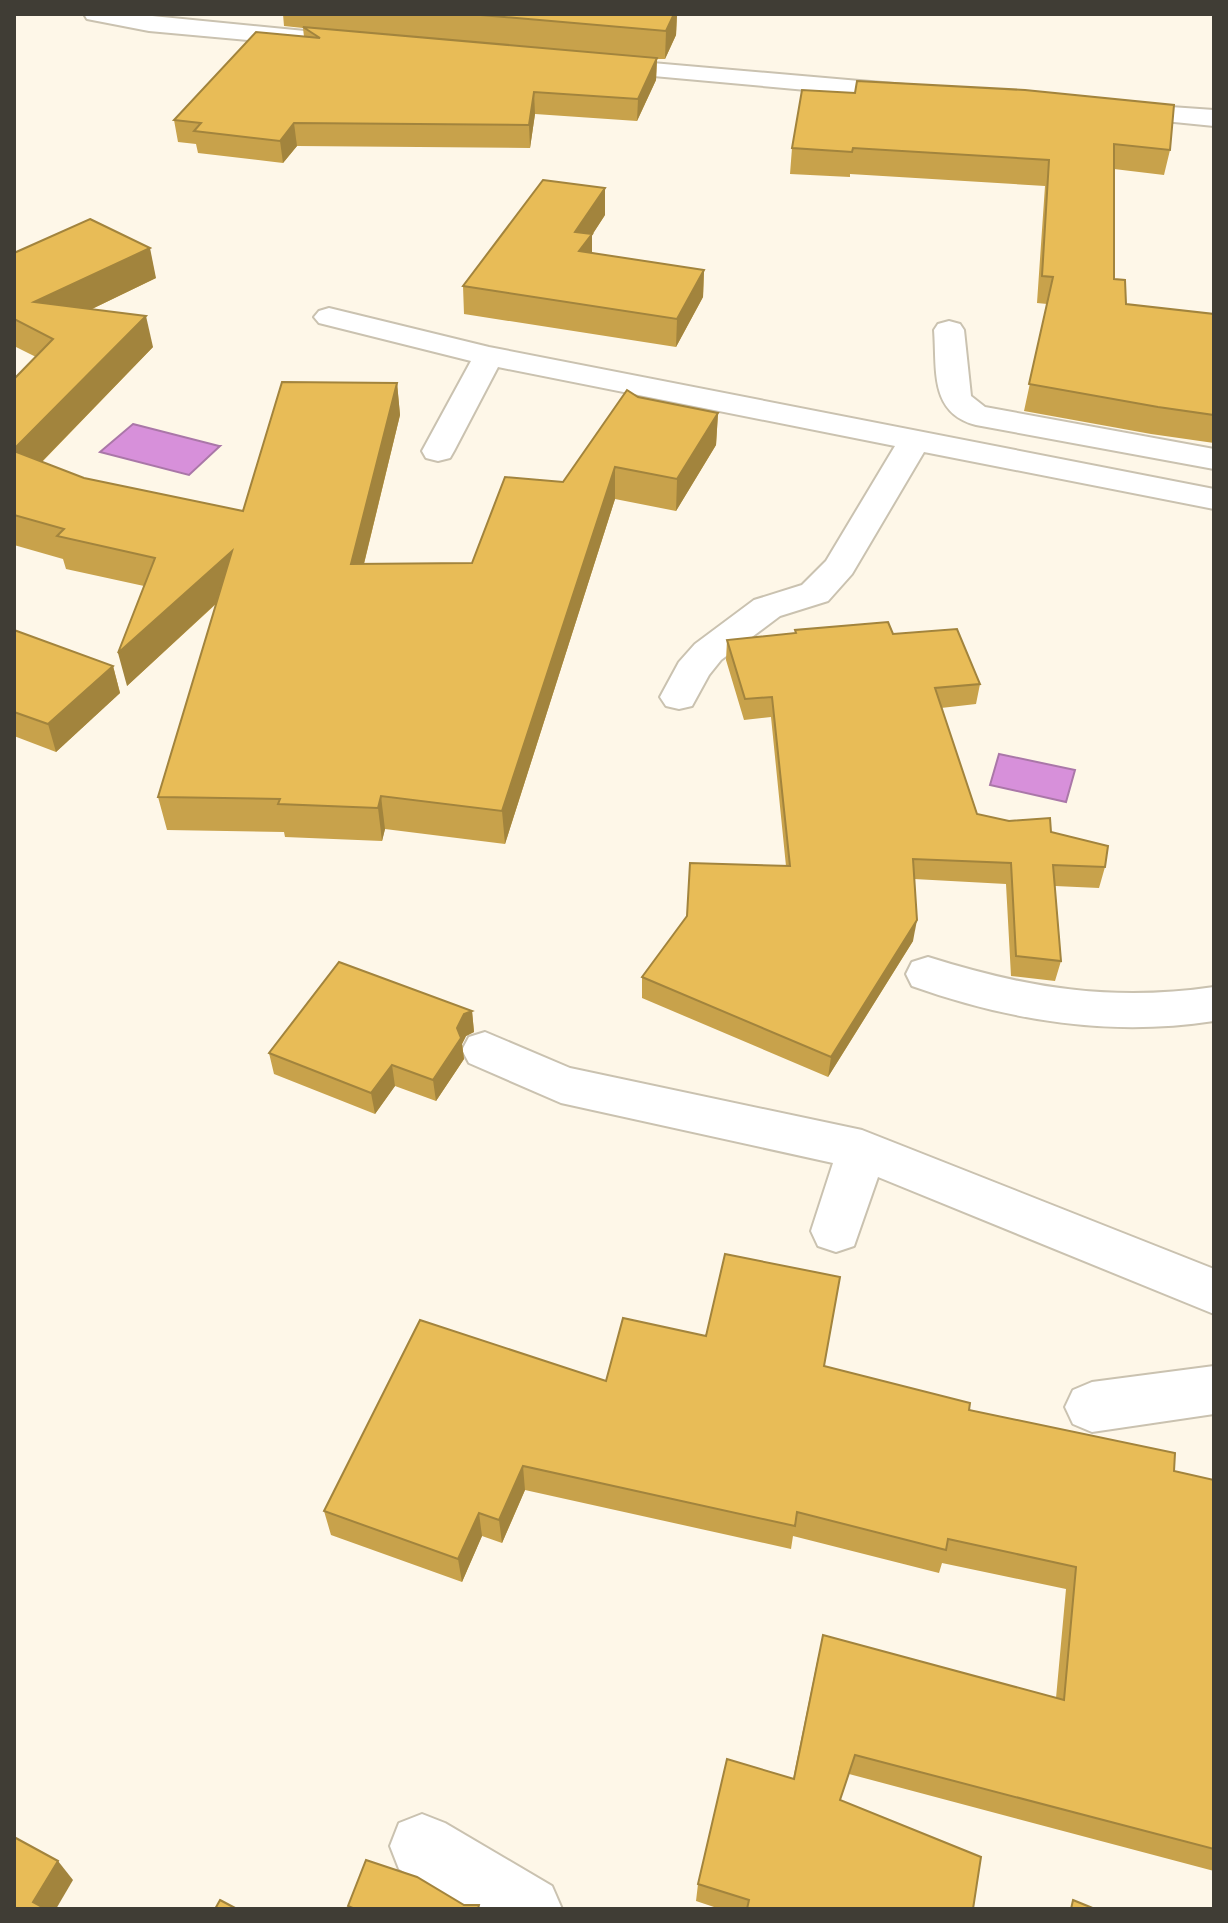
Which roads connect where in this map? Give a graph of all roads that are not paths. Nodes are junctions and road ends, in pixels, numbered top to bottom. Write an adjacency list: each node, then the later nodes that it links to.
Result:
1 (95, 14): 2 (street)
2 (335, 41)
3 (567, 62): 4 (street)
4 (935, 95)
5 (1089, 108): 6 (street)
6 (1214, 118)
7 (329, 317): 9 (street)
8 (949, 330): 12 (street)
9 (489, 356): 10 (street); 11 (street)
10 (915, 440): 13 (street); 14 (street)
11 (438, 451)
12 (1214, 459)
13 (1214, 499)
14 (679, 697)
15 (928, 974): 16 (street)
16 (1214, 1004)
17 (485, 1050): 18 (street)
18 (862, 1150): 19 (street); 20 (street)
19 (836, 1231)
20 (1214, 1292)
21 (1214, 1390): 22 (street)
22 (1092, 1407)
23 (422, 1846): 24 (street)
24 (529, 1909)

